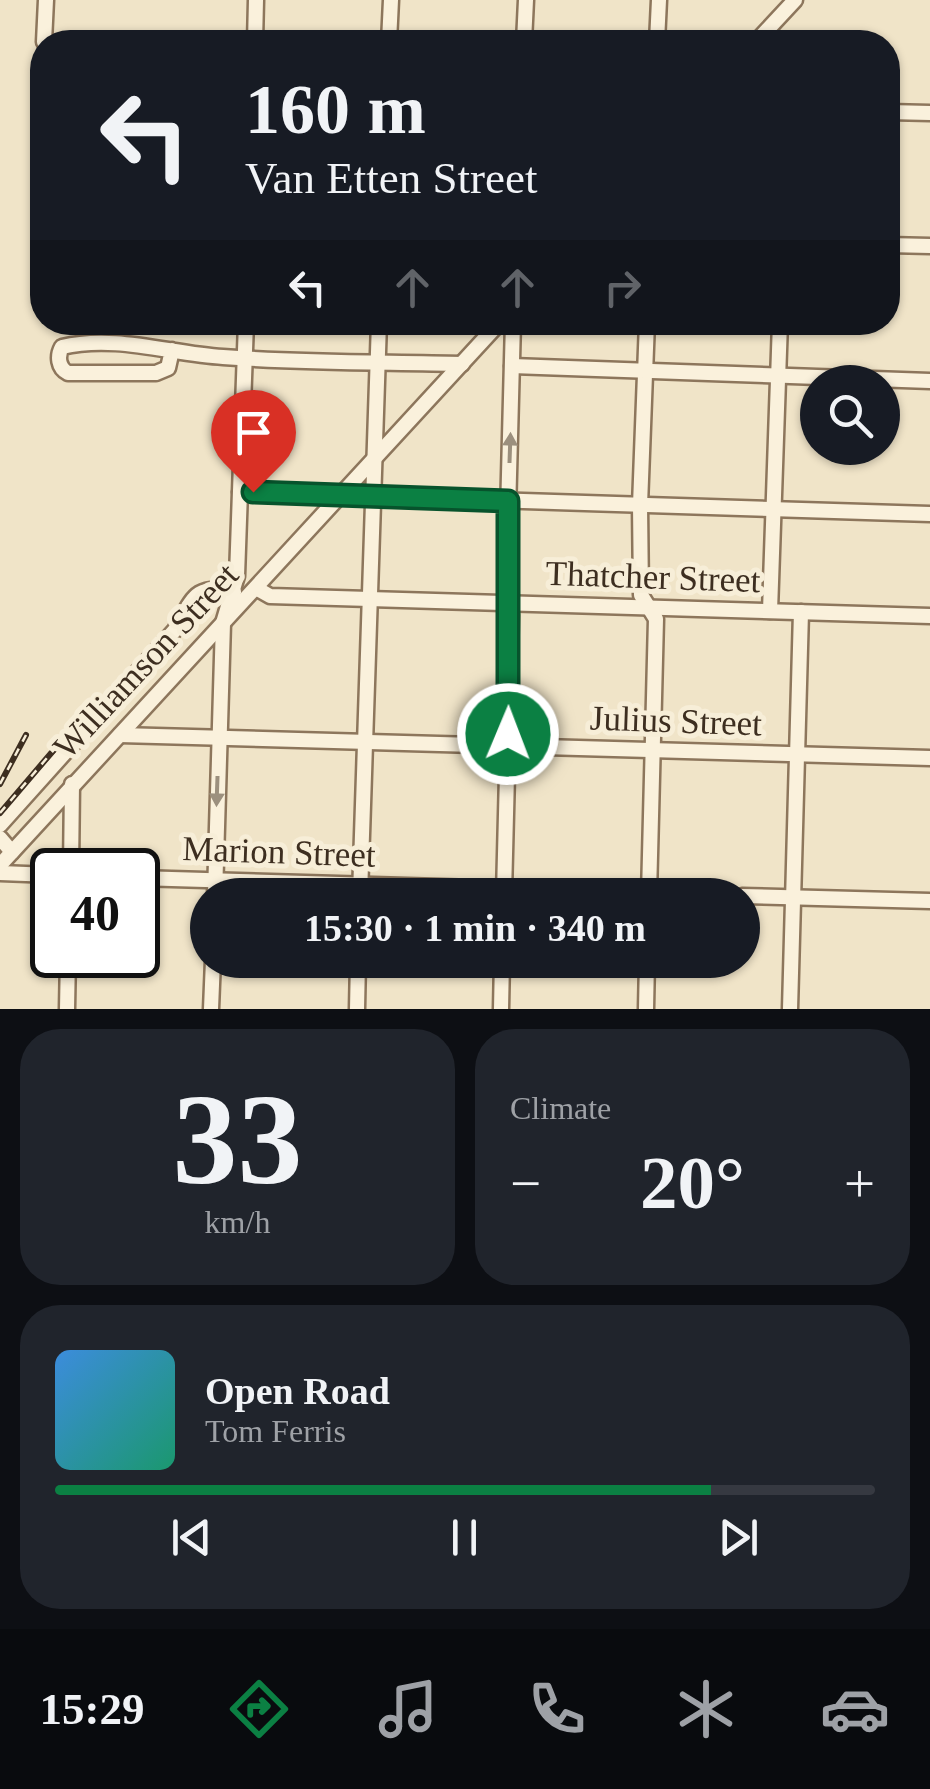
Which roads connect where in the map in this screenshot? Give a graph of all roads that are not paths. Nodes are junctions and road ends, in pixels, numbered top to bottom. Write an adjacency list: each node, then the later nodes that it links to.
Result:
1 (46, 0): 7 (street)
2 (256, 0): 8 (street)
3 (391, 0): 9 (street)
4 (526, 0): 10 (street)
5 (659, 0): 11 (street)
6 (794, 0): 12 (street)
7 (45, 30)
8 (255, 30)
9 (390, 30)
10 (525, 30)
11 (658, 30)
12 (767, 30)
13 (900, 112): 14 (street)
14 (930, 113)
15 (900, 245): 16 (street)
16 (930, 246)
17 (245, 335): 24 (street)
18 (379, 335): 25 (street)
19 (488, 335): 26 (street, Williamson Street)
20 (513, 335): 27 (street)
21 (647, 335): 28 (street)
22 (780, 335): 29 (street)
23 (172, 350): 23 (street); 24 (street)
24 (244, 358): 25 (street); 32 (street)
25 (378, 362): 26 (street); 31 (street)
26 (462, 364): 31 (street, Williamson Street)
27 (512, 366): 28 (street); 35 (street, one-way to 27)
28 (646, 371): 29 (street); 36 (street)
29 (778, 375): 30 (street); 37 (street)
30 (930, 381)
31 (376, 456): 33 (street, Williamson Street); 34 (street)
32 (240, 492): 33 (street); 40 (street)
33 (340, 496): 34 (street); 39 (street, Williamson Street)
34 (375, 496): 35 (street); 41 (street)
35 (508, 501): 36 (street); 42 (street)
36 (640, 505): 37 (street); 43 (street)
37 (774, 510): 38 (street); 44 (street)
38 (930, 514)
39 (256, 588): 41 (street, Thatcher Street); 47 (street, Williamson Street)
40 (234, 592): 47 (street); 56 (street)
41 (369, 600): 42 (street, Thatcher Street); 50 (street)
42 (508, 603): 43 (street, Thatcher Street); 51 (street)
43 (648, 607): 44 (street, Thatcher Street); 52 (street)
44 (770, 611): 45 (street, Thatcher Street)
45 (801, 612): 46 (street, Thatcher Street); 53 (street)
46 (930, 616)
47 (223, 624): 48 (street, Williamson Street); 49 (street)
48 (120, 734): 49 (street, Julius Street); 55 (street, Williamson Street)
49 (219, 739): 50 (street, Julius Street); 63 (street, one-way to 63)
50 (364, 742): 51 (street, Julius Street); 64 (street)
51 (508, 746): 52 (street, Julius Street); 65 (street)
52 (653, 751): 53 (street, Julius Street); 66 (street)
53 (797, 754): 54 (street, Julius Street); 70 (street)
54 (930, 758)
55 (72, 784): 58 (street); 59 (street, Williamson Street)
56 (0, 825)
57 (0, 838): 59 (street)
58 (71, 848)
59 (12, 852): 60 (street, Williamson Street)
60 (0, 865)
61 (0, 873): 62 (street)
62 (30, 874)
63 (215, 878)
64 (360, 878)
65 (504, 878)
66 (649, 878)
67 (160, 881): 68 (street, Marion Street)
68 (190, 885)
69 (760, 897): 70 (street)
70 (793, 898): 71 (street); 82 (street)
71 (930, 901)
72 (68, 978): 77 (street)
73 (212, 978): 78 (street)
74 (358, 978): 79 (street)
75 (502, 978): 80 (street)
76 (647, 978): 81 (street)
77 (67, 1009)
78 (211, 1009)
79 (357, 1009)
80 (501, 1009)
81 (646, 1009)
82 (790, 1009)

